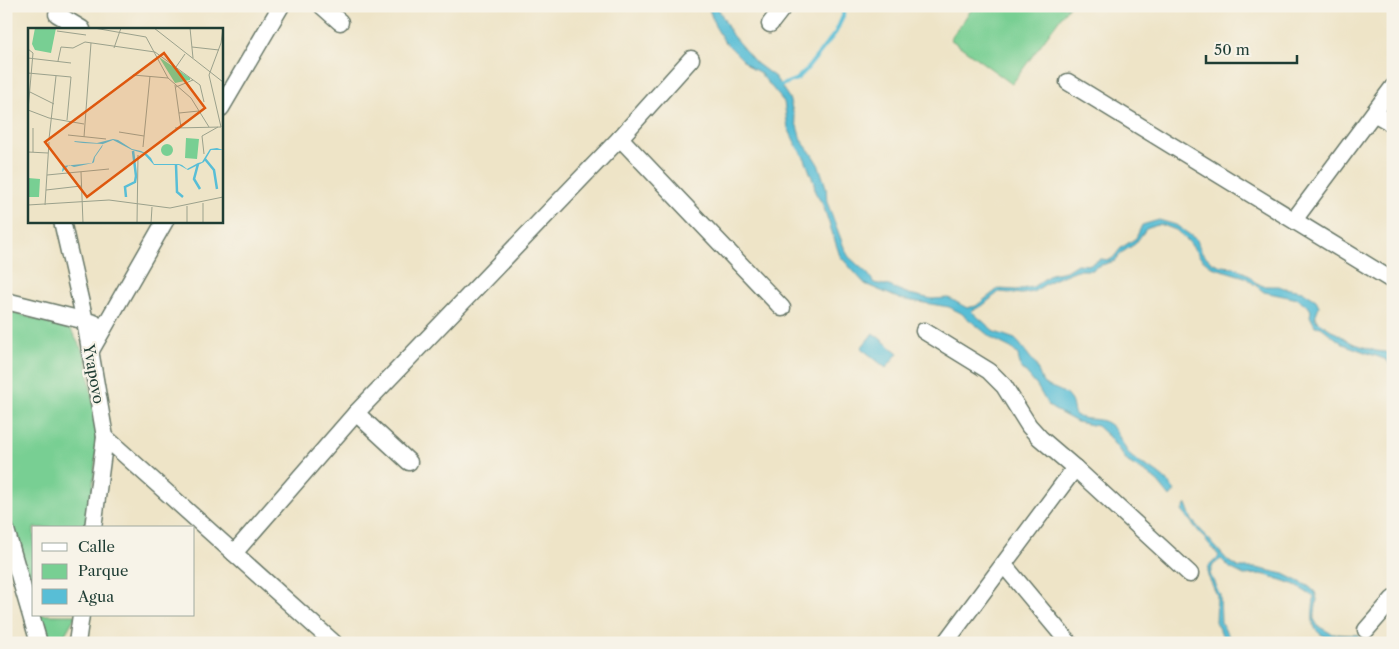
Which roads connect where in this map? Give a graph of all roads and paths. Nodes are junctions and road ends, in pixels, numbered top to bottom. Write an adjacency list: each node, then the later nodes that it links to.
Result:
1 (281, 6): 11 (street)
2 (322, 6): 5 (street)
3 (784, 6): 6 (street)
4 (57, 16): 7 (street)
5 (340, 22)
6 (770, 24)
7 (80, 28)
8 (691, 59): 14 (street)
9 (1068, 82): 15 (street)
10 (1393, 87): 12 (street)
11 (222, 106)
12 (1374, 113): 13 (street); 15 (street)
13 (1393, 124)
14 (620, 138): 20 (street); 25 (street)
15 (1294, 220): 18 (street)
16 (62, 222): 21 (street, Yvapovo)
17 (164, 222): 22 (street)
18 (1393, 281)
19 (6, 301): 21 (street)
20 (782, 308)
21 (85, 321): 22 (street); 24 (street, Yvapovo)
22 (106, 326): 24 (street)
23 (924, 331): 28 (street)
24 (90, 352): 26 (street, Yvapovo)
25 (356, 413): 27 (street); 31 (street)
26 (105, 437): 29 (street, Yvapovo); 31 (street)
27 (410, 462)
28 (1075, 468): 32 (street); 33 (street)
29 (93, 526)
30 (6, 530): 37 (street)
31 (234, 552): 39 (street)
32 (1004, 564): 40 (street); 41 (street)
33 (1190, 574)
34 (1393, 600): 36 (street)
35 (81, 616): 38 (street)
36 (1366, 630)
37 (39, 643)
38 (77, 643)
39 (334, 643)
40 (945, 643)
41 (1069, 643)

